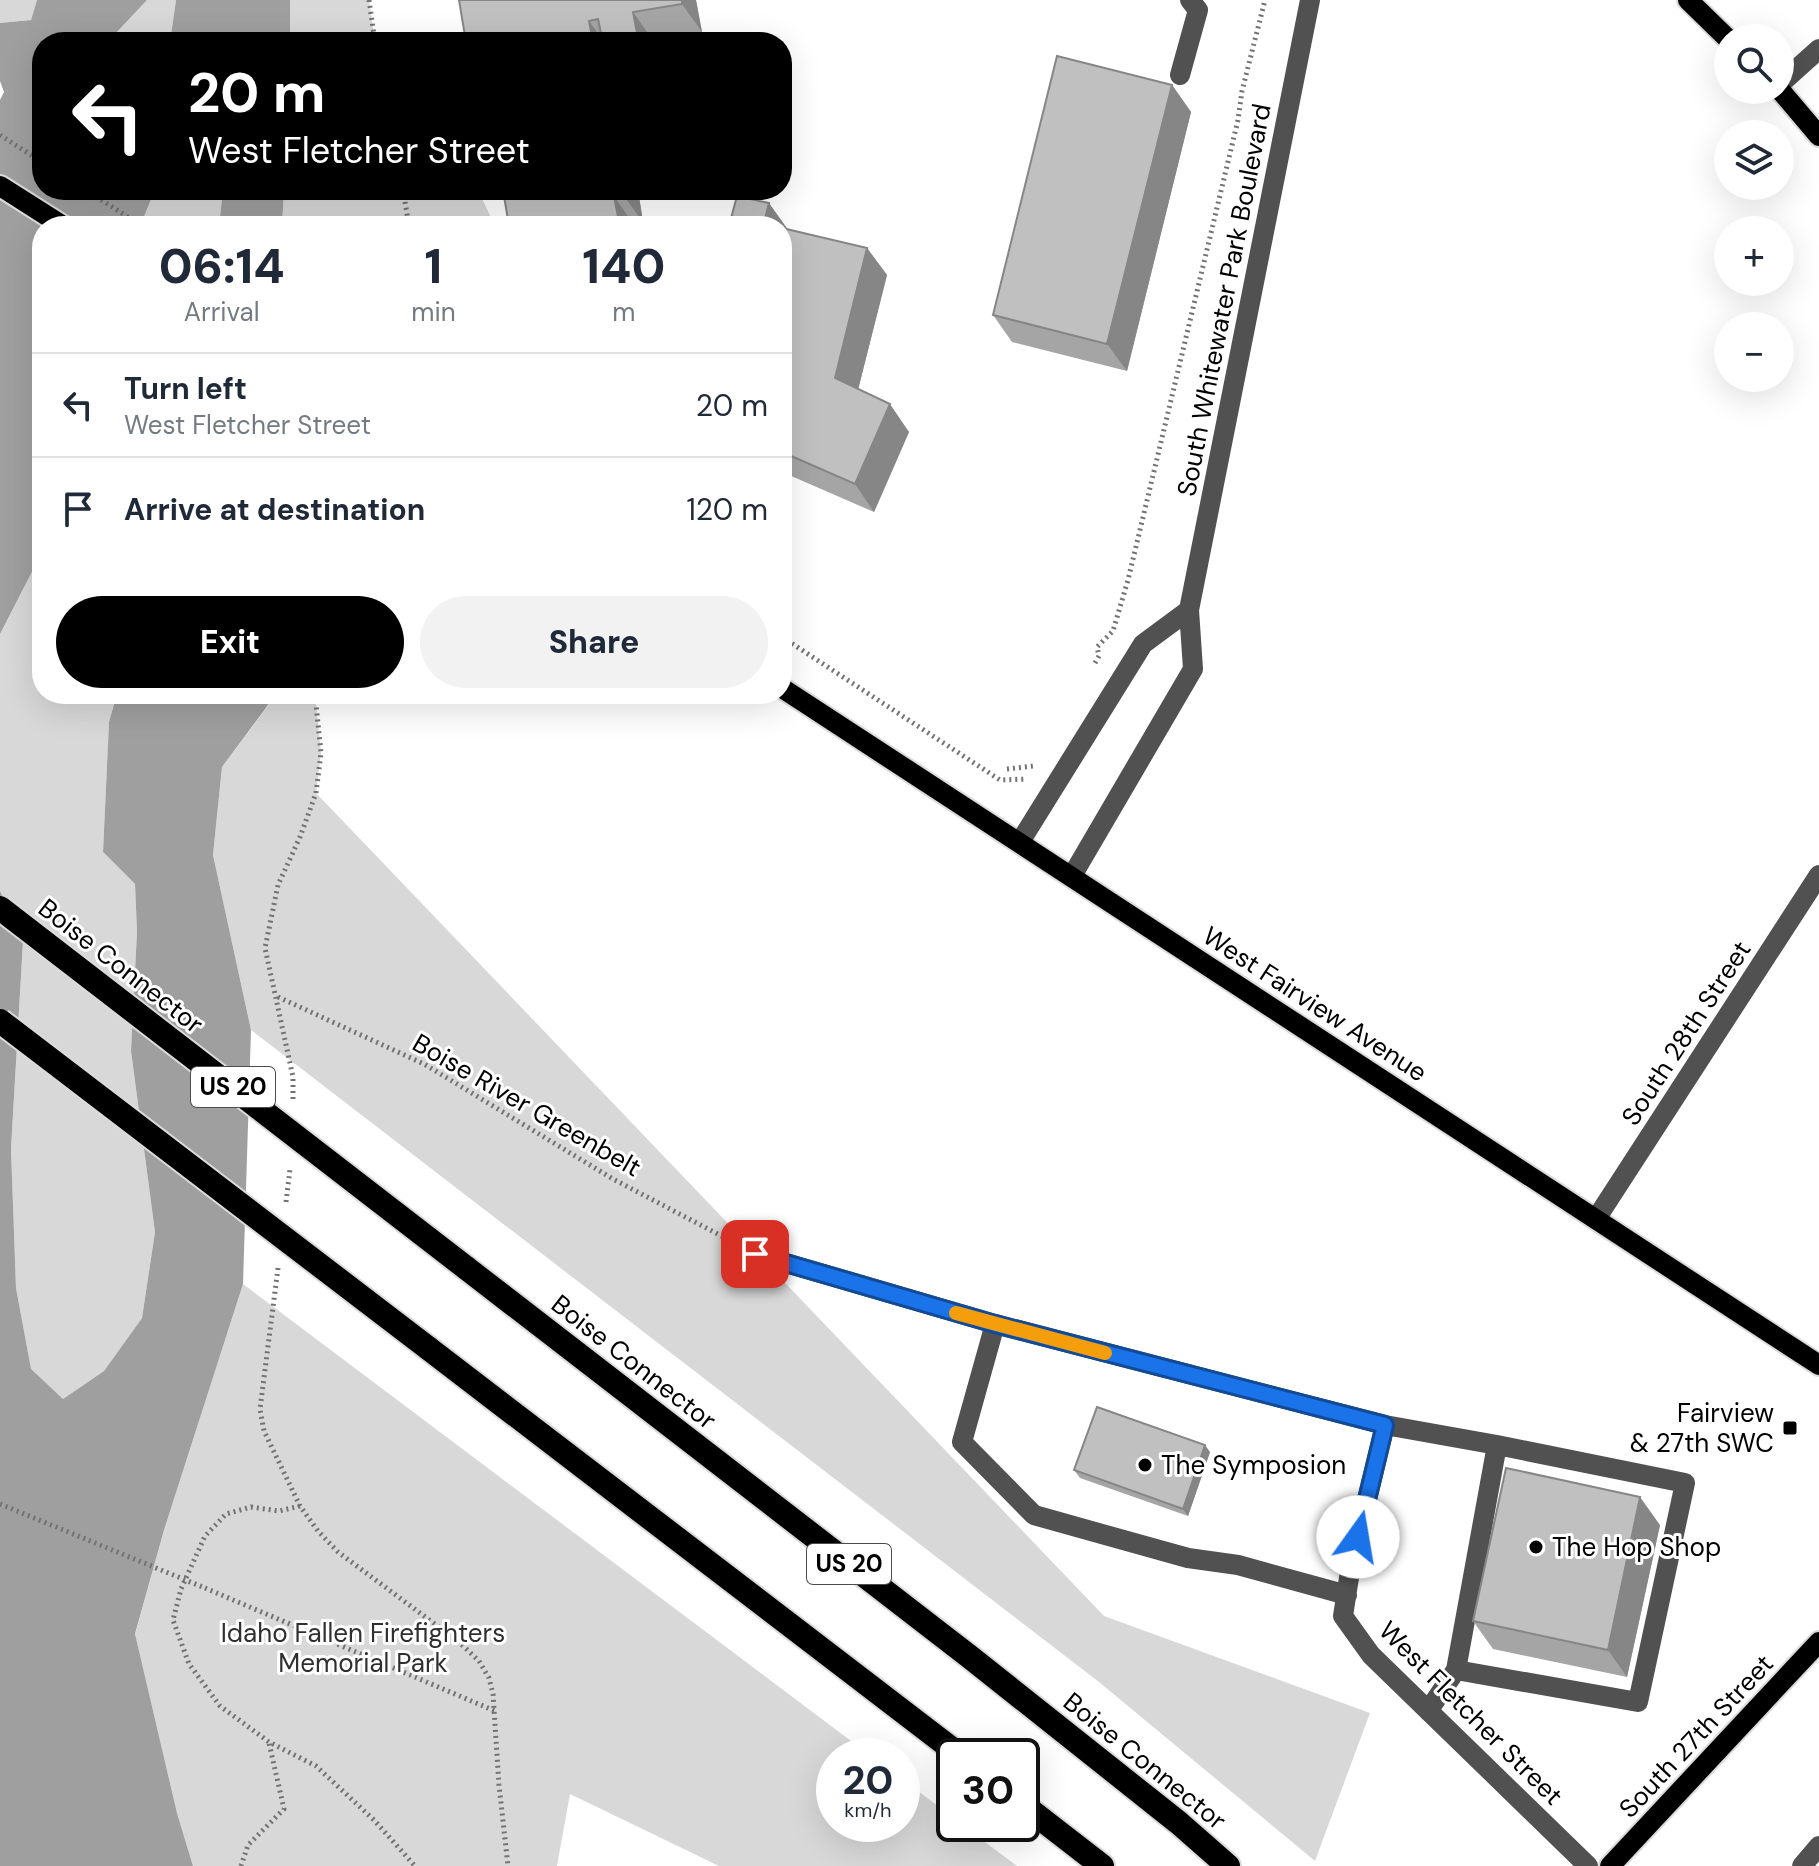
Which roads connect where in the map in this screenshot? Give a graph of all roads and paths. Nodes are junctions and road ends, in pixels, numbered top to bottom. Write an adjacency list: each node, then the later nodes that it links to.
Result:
1 (369, 0): 7 (path)
2 (1190, 0): 10 (street)
3 (1265, 0): 21 (path)
4 (1310, 0): 19 (street, South Whitewater Park Boulevard)
5 (1688, 0): 6 (main road)
6 (1714, 25)
7 (374, 32)
8 (1819, 49): 9 (street)
9 (1794, 73)
10 (1180, 75)
11 (1794, 104): 13 (main road)
12 (0, 135): 14 (path)
13 (1819, 136)
14 (32, 156)
15 (0, 186): 17 (main road)
16 (102, 200): 18 (path)
17 (47, 216)
18 (126, 216)
19 (1189, 610): 23 (street); 26 (street, South Whitewater Park Boulevard)
20 (792, 644): 23 (path)
21 (1099, 656)
22 (792, 694): 24 (main road, West Fairview Avenue)
23 (1060, 778): 24 (street)
24 (1020, 842): 26 (main road, West Fairview Avenue)
25 (1819, 875): 30 (street, South 28th Street)
26 (1072, 876): 30 (main road, West Fairview Avenue)
27 (0, 908): 50 (highway, Boise Connector / US 20, bridge)
28 (277, 997): 31 (path, Boise River Greenbelt)
29 (0, 1021): 42 (highway, bridge)
30 (1596, 1219): 33 (main road, West Fairview Avenue)
31 (755, 1254): 32 (street)
32 (995, 1324): 34 (street); 37 (street)
33 (1819, 1365)
34 (1385, 1425): 35 (street); 37 (street, West Fletcher Street)
35 (1497, 1445): 39 (street); 39 (street)
36 (0, 1504): 41 (path, bridge)
37 (1347, 1595): 40 (street, West Fletcher Street)
38 (1819, 1642): 52 (main road, South 27th Street)
39 (1456, 1670): 40 (street)
40 (1428, 1711): 51 (street, West Fletcher Street)
41 (495, 1712): 43 (path); 48 (path)
42 (937, 1738)
43 (269, 1742): 46 (path); 47 (path)
44 (1040, 1818): 49 (highway)
45 (1819, 1846): 53 (street)
46 (241, 1866)
47 (415, 1866)
48 (508, 1866)
49 (1102, 1866)
50 (1228, 1866)
51 (1588, 1866)
52 (1610, 1866)
53 (1802, 1866)

